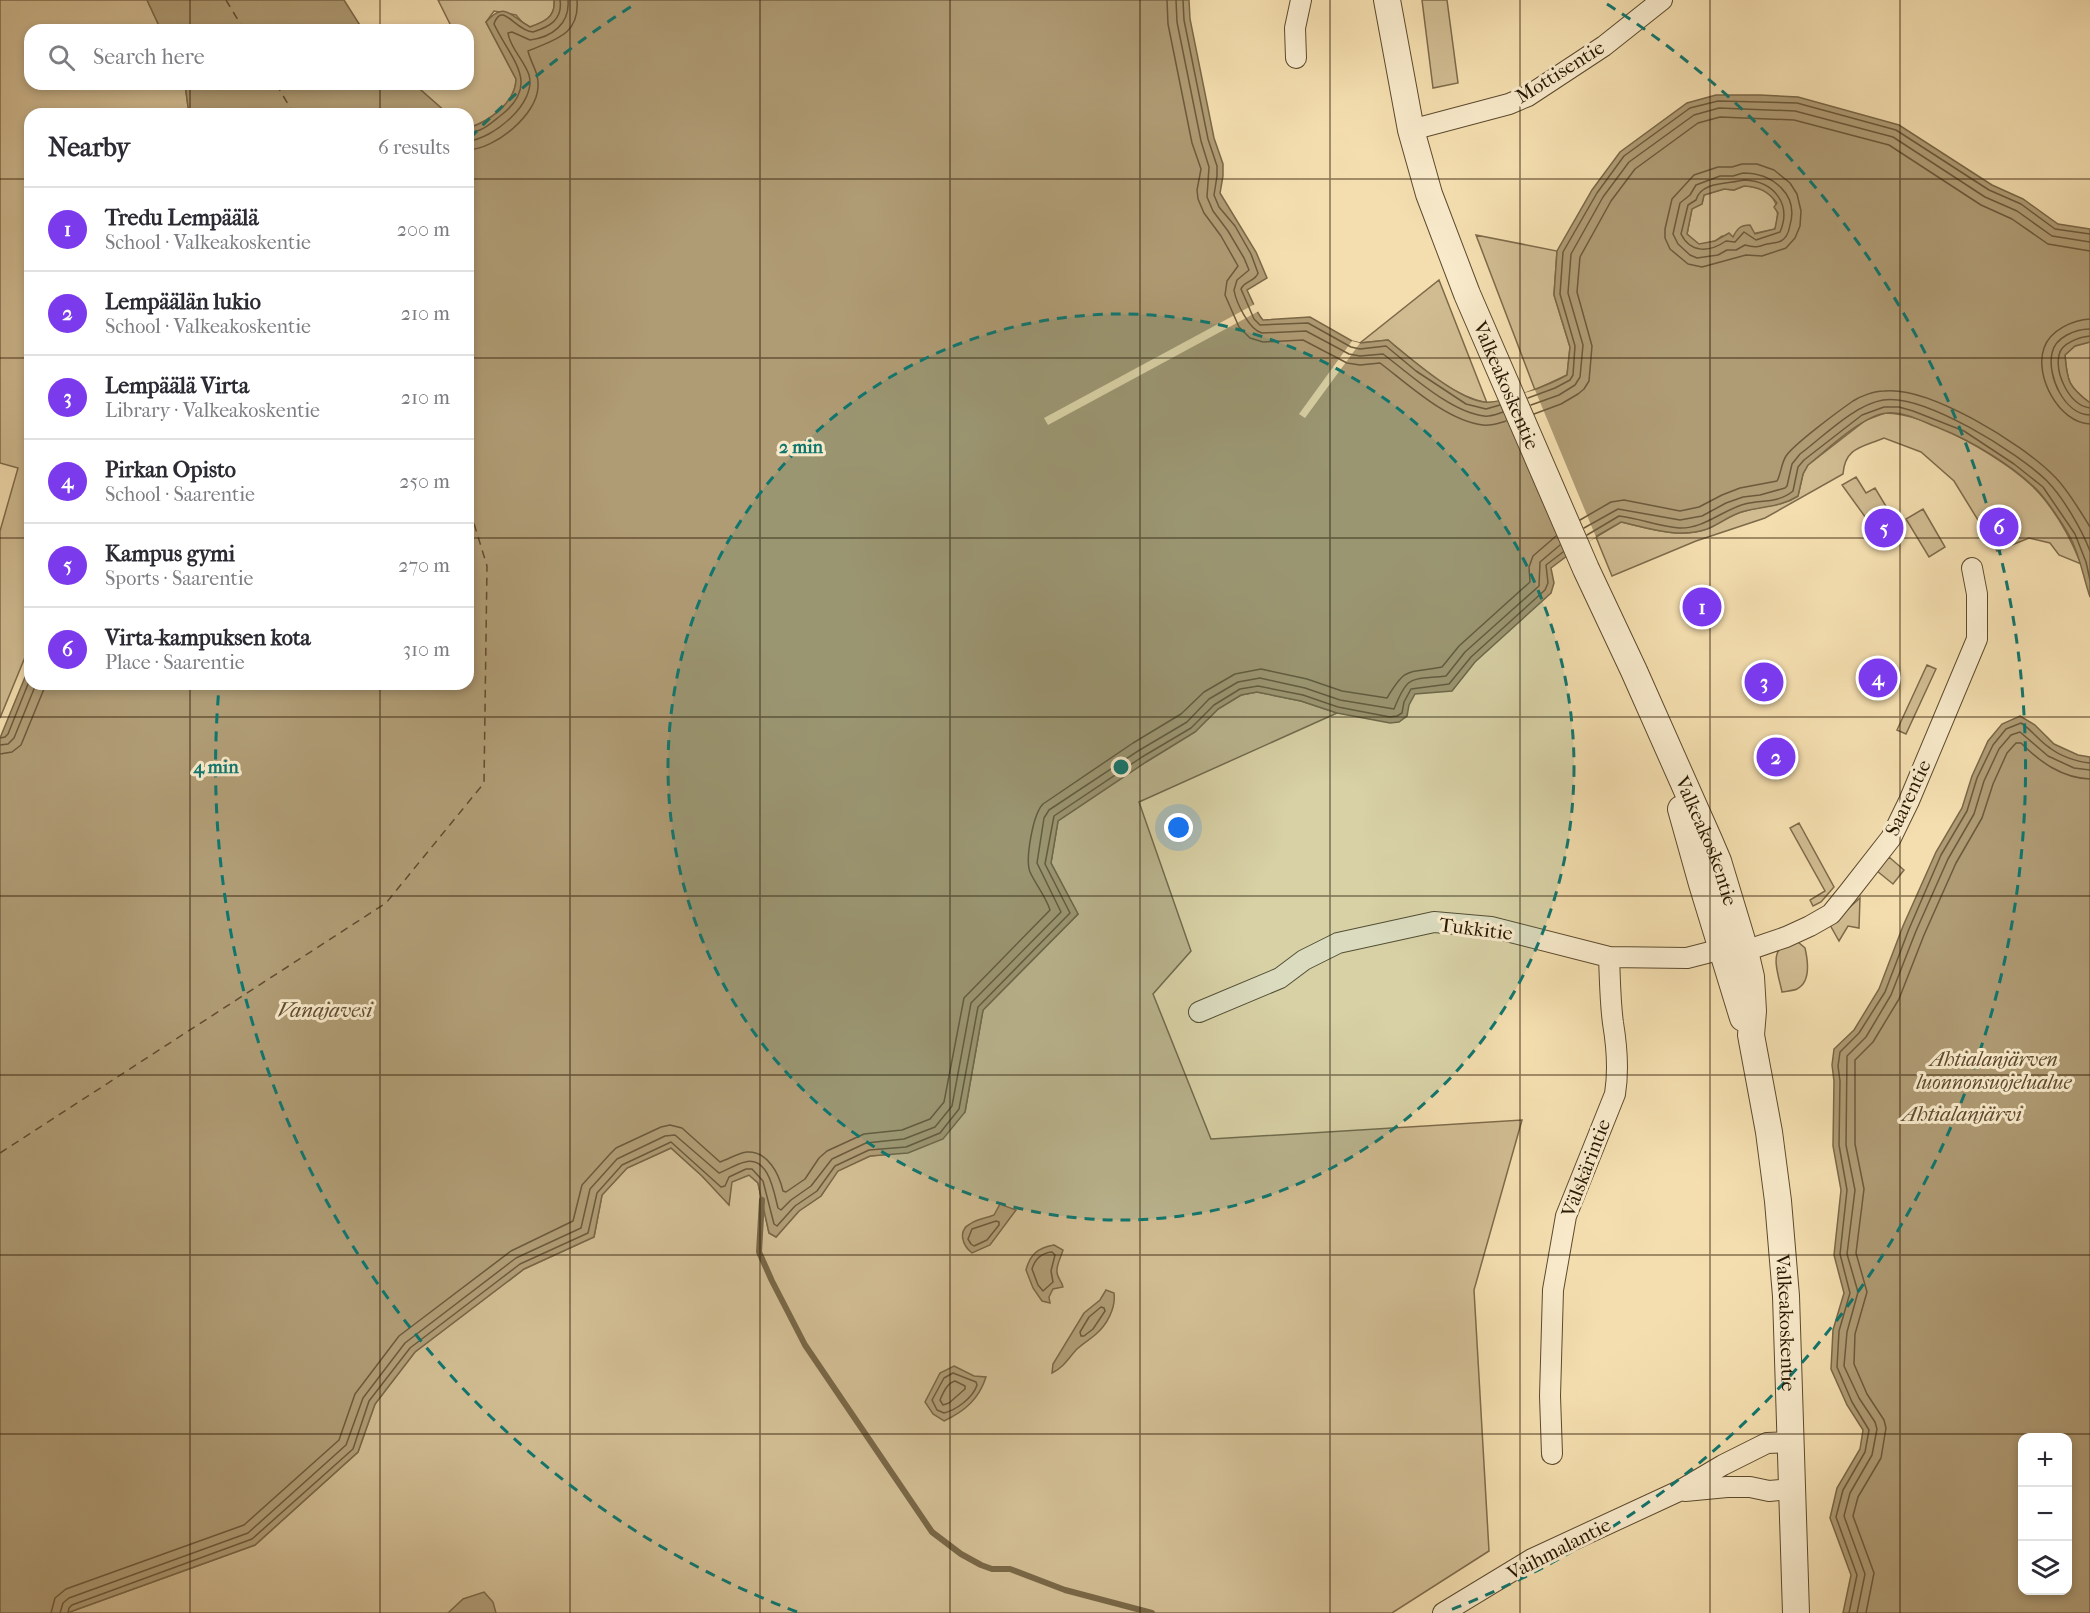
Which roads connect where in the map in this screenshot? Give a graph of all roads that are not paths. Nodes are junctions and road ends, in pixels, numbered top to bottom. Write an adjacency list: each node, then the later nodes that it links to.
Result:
1 (1301, 0): 4 (street)
2 (1387, 0): 5 (street, Valkeakoskentie)
3 (1662, 0): 5 (street, Mottisentie)
4 (1296, 58)
5 (1411, 130): 7 (street, Valkeakoskentie)
6 (1972, 568): 7 (street, Saarentie)
7 (1733, 949): 8 (street, Tukkitie); 10 (street, Valkeakoskentie)
8 (1609, 957): 9 (street, Tukkitie); 11 (street, Välskärintie)
9 (1199, 1012)
10 (1791, 1442): 12 (street, Valkeakoskentie); 13 (street, Vaihmalantie)
11 (1552, 1454)
12 (1792, 1489): 13 (street, Vaihmalantie); 15 (street, Valkeakoskentie)
13 (1679, 1491): 14 (street, Vaihmalantie)
14 (1443, 1613)
15 (1796, 1613)

